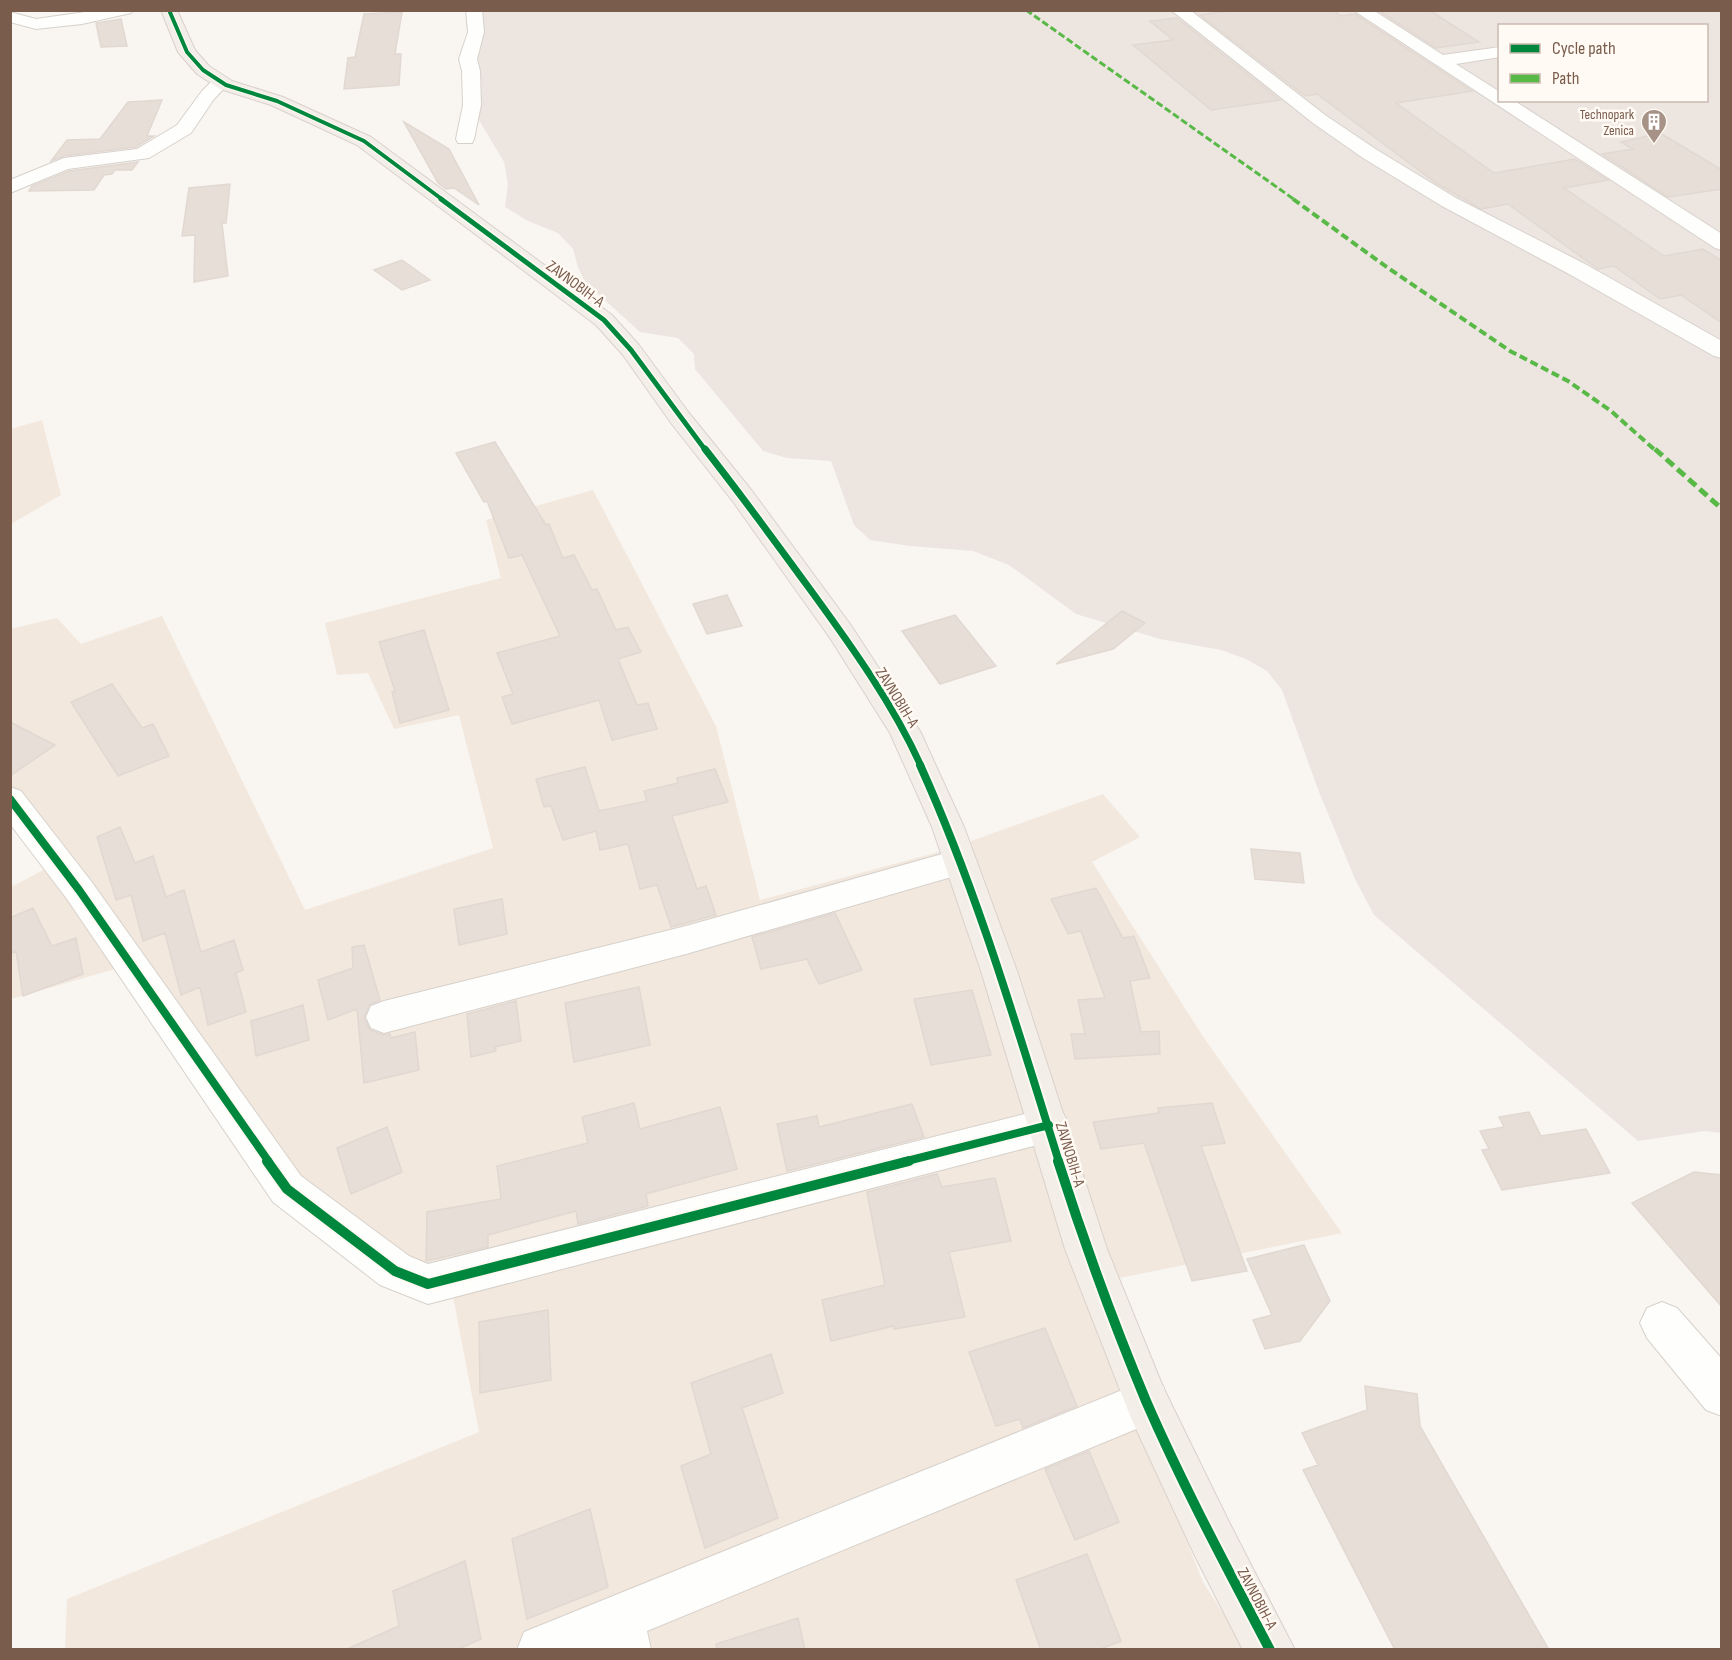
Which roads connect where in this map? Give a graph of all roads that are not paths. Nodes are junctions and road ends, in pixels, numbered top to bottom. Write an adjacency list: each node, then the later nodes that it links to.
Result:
1 (125, 10): 6 (street)
2 (169, 10): 9 (main road, ZAVNOBIH-A)
3 (474, 10): 12 (street)
4 (1179, 10): 15 (street)
5 (1361, 10): 8 (street)
6 (10, 17)
7 (1498, 52): 8 (street)
8 (1440, 61): 10 (street)
9 (221, 82): 13 (street); 17 (main road, ZAVNOBIH-A)
10 (1498, 99)
11 (1503, 102): 14 (street)
12 (465, 140)
13 (10, 187)
14 (1722, 244)
15 (1722, 351)
16 (10, 799): 19 (street)
17 (960, 862): 18 (street); 19 (main road, ZAVNOBIH-A)
18 (384, 1017)
19 (1049, 1125): 22 (main road, ZAVNOBIH-A)
20 (1662, 1323): 21 (street)
21 (1722, 1394)
22 (1147, 1402): 23 (street); 25 (main road, ZAVNOBIH-A)
23 (623, 1633): 24 (street)
24 (542, 1650)
25 (1270, 1650)

